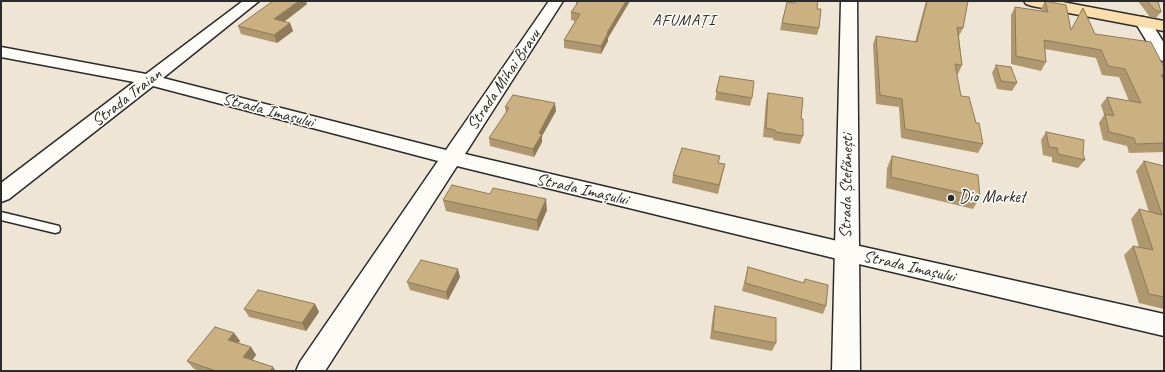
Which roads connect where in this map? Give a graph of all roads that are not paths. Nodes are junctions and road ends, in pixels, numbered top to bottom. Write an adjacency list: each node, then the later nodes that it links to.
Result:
1 (252, 1): 10 (street, Strada Traian)
2 (556, 1): 11 (street, Strada Mihai Bravu)
3 (849, 1): 15 (main road, Strada Ștefănești)
4 (1032, 1): 5 (highway)
5 (1070, 5): 6 (highway)
6 (1143, 22): 7 (highway); 9 (street)
7 (1164, 26)
8 (1, 52): 10 (street, Strada Imașului)
9 (1164, 56)
10 (149, 80): 11 (street, Strada Imașului); 12 (street, Strada Traian)
11 (451, 158): 15 (street, Strada Imașului); 17 (street, Strada Mihai Bravu)
12 (1, 194)
13 (1, 216): 14 (lane)
14 (55, 229)
15 (846, 252): 16 (street, Strada Imașului); 18 (main road, Strada Ștefănești)
16 (1164, 326)
17 (310, 371)
18 (846, 371)

